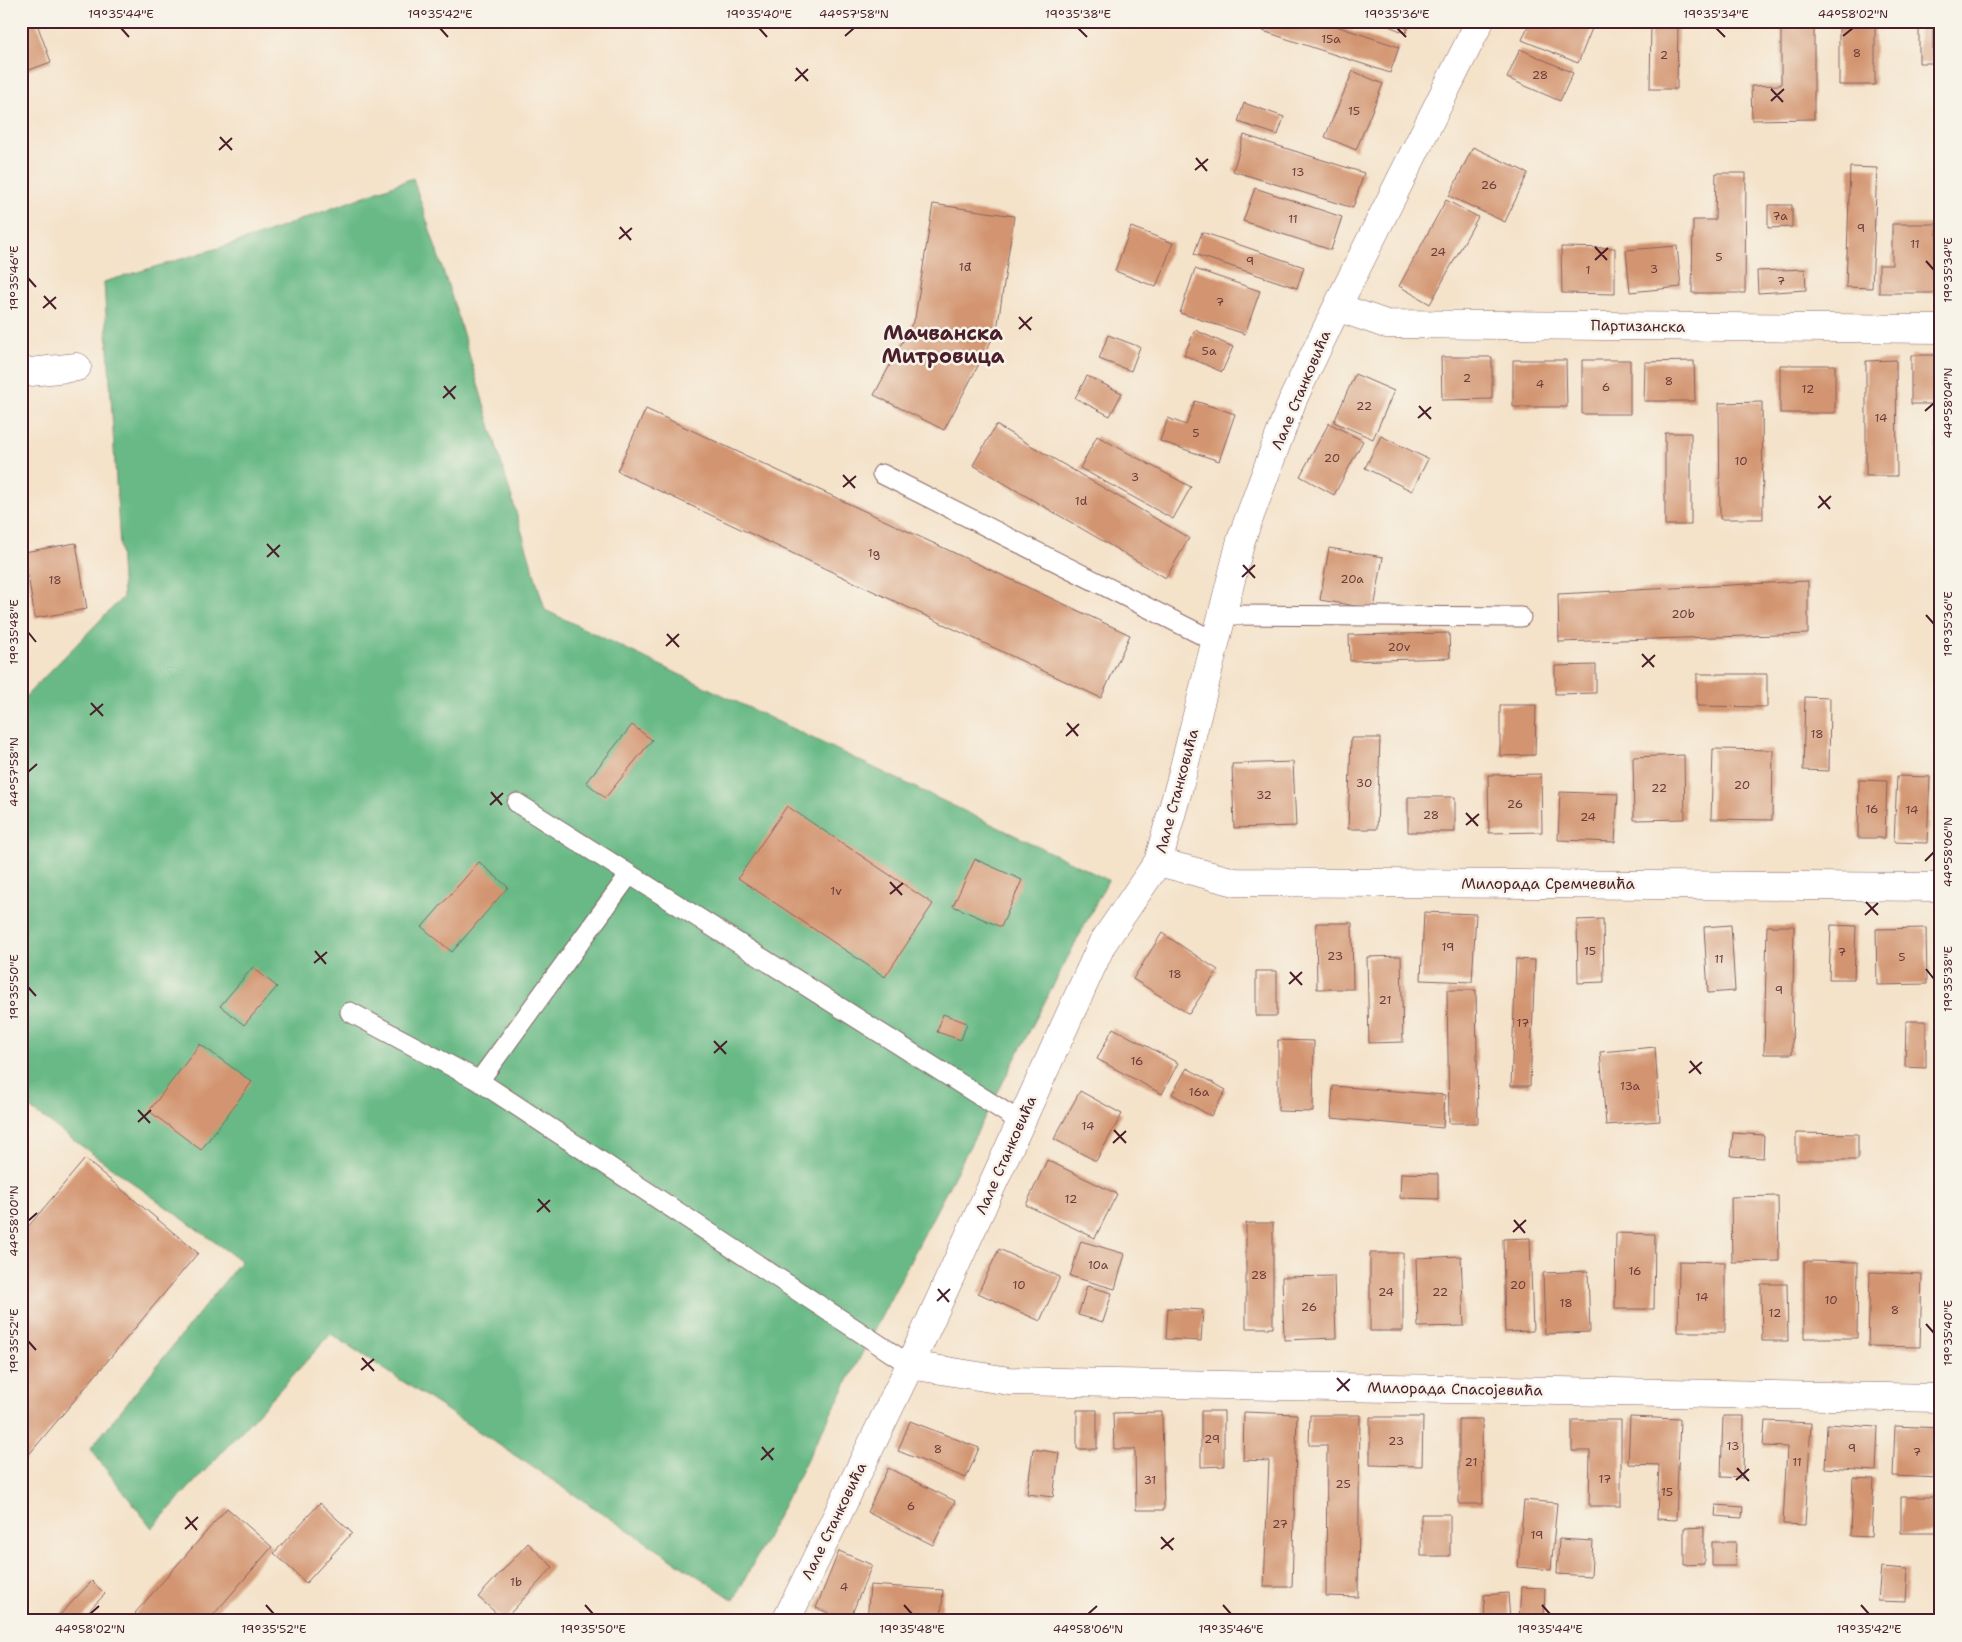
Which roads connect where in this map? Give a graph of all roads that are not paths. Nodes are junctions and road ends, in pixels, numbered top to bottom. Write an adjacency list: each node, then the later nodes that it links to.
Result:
1 (1480, 21): 2 (street, Лале Станковића)
2 (1337, 307): 3 (street, Партизанска); 7 (street, Лале Станковића)
3 (1941, 329)
4 (77, 367): 5 (street)
5 (21, 373)
6 (882, 474): 9 (lane)
7 (1223, 615): 8 (lane); 9 (street, Лале Станковића)
8 (1521, 617)
9 (1216, 642): 11 (street, Лале Станковића)
10 (516, 803): 12 (lane)
11 (1158, 862): 13 (street, Милорада Сремчевића); 16 (street, Лале Станковића)
12 (629, 875): 15 (lane); 16 (lane)
13 (1941, 887)
14 (350, 1012): 15 (lane)
15 (479, 1081): 17 (lane)
16 (1021, 1122): 17 (street, Лале Станковића)
17 (910, 1364): 18 (street, Милорада Спасојевића); 19 (street, Лале Станковића)
18 (1941, 1398)
19 (786, 1621)

